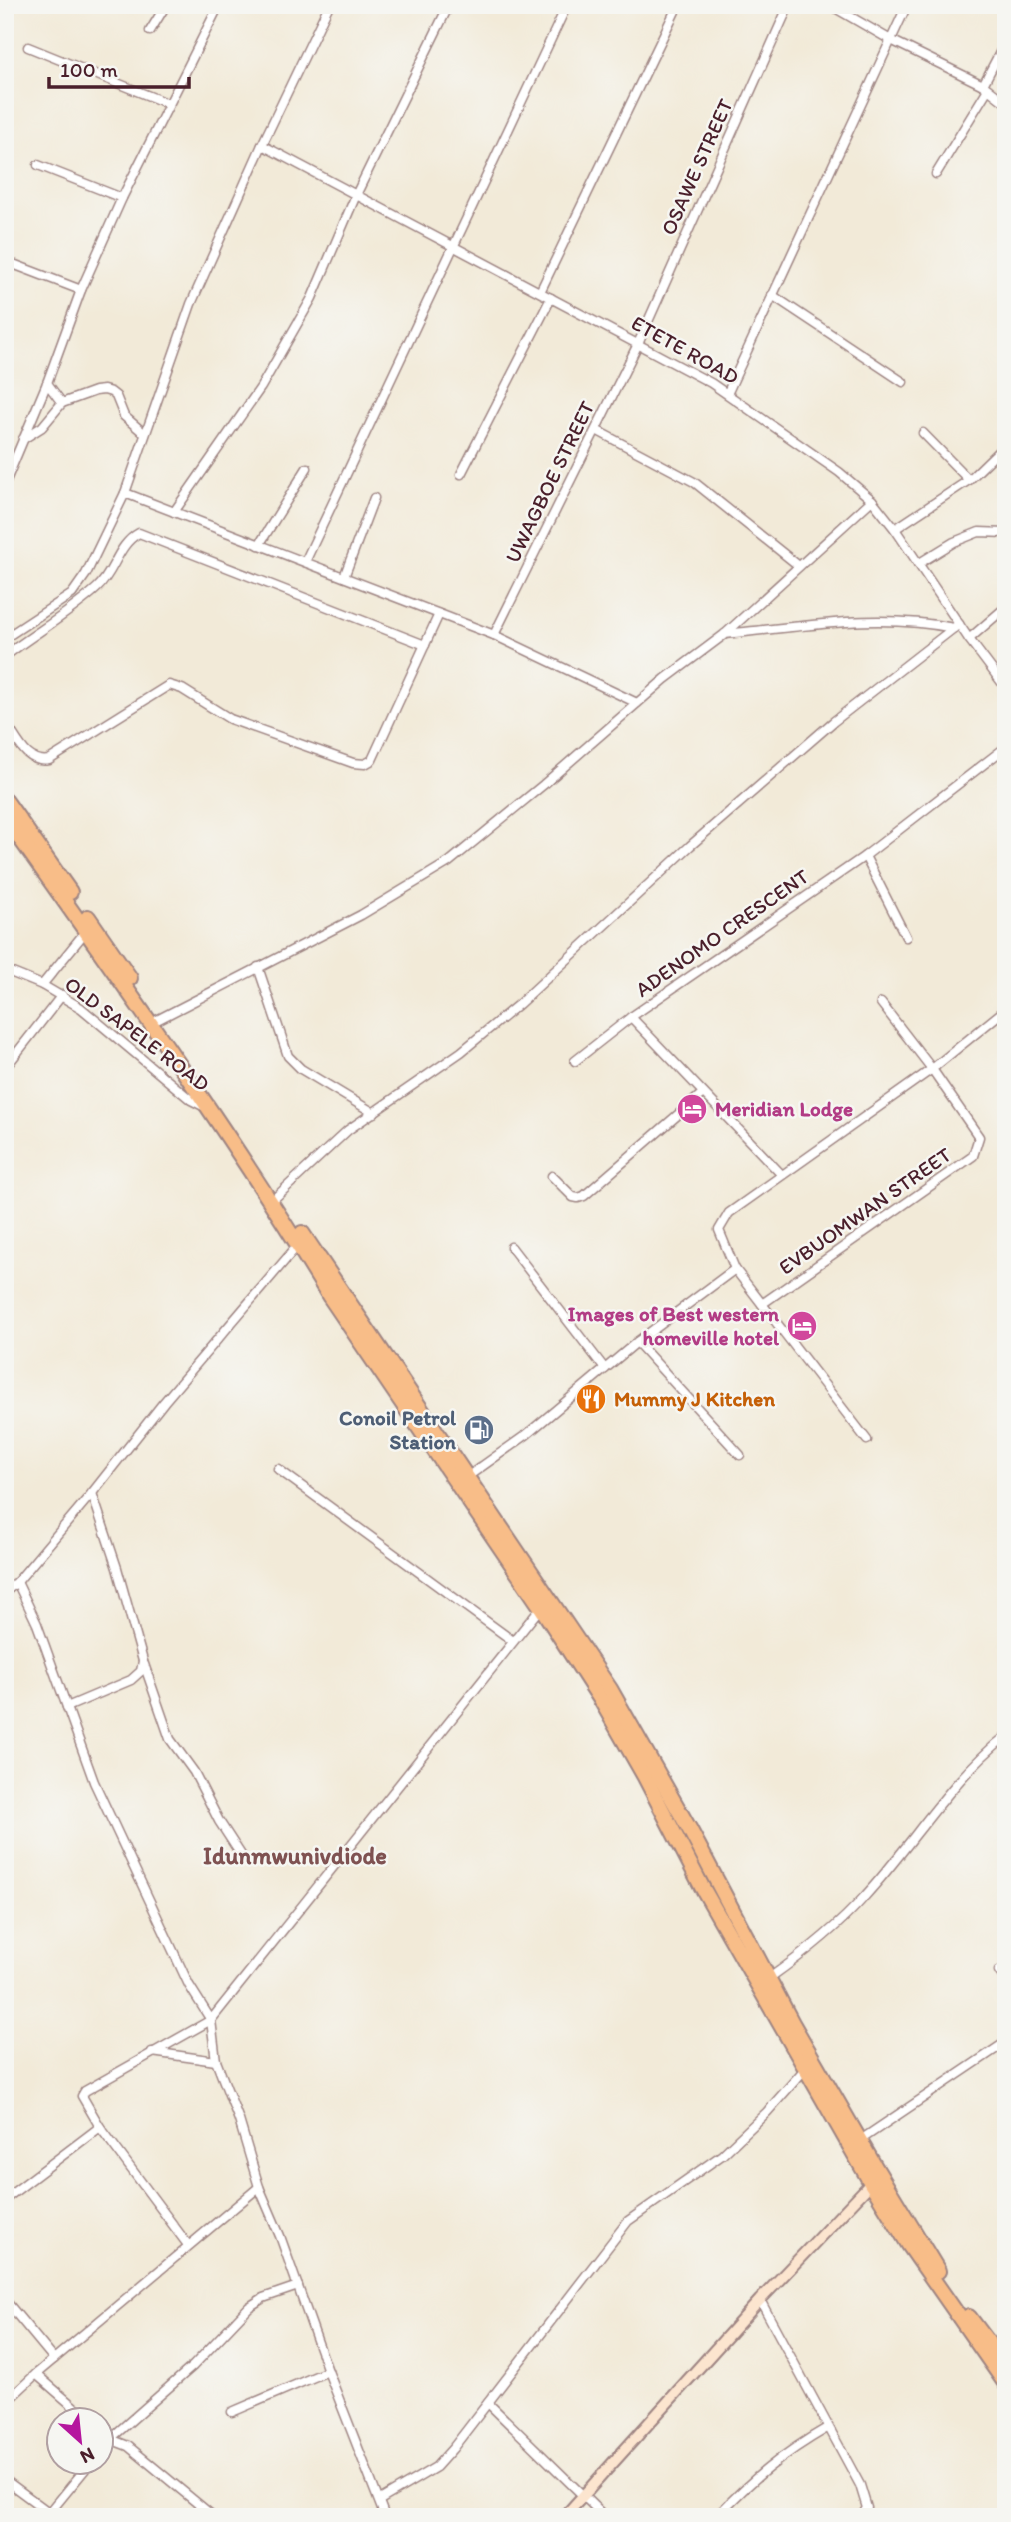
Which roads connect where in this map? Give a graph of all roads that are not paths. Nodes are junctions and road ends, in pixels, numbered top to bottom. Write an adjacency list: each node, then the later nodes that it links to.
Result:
1 (166, 5): 10 (street)
2 (219, 5): 16 (street)
3 (329, 5): 17 (street)
4 (449, 5): 20 (street)
5 (567, 5): 22 (street)
6 (678, 5): 25 (street)
7 (789, 5): 28 (street, OSAWE STREET)
8 (830, 5): 11 (street)
9 (906, 5): 11 (street)
10 (150, 32)
11 (889, 39): 14 (street); 26 (street)
12 (1006, 41): 14 (street)
13 (28, 47): 16 (street)
14 (985, 87): 15 (street); 19 (street)
15 (1006, 103)
16 (169, 104): 21 (street)
17 (262, 145): 20 (street, ETETE ROAD); 35 (street)
18 (38, 165): 21 (street)
19 (936, 174)
20 (356, 195): 22 (street, ETETE ROAD); 45 (street)
21 (122, 198): 24 (street)
22 (453, 247): 25 (street, ETETE ROAD); 49 (street)
23 (5, 261): 24 (street)
24 (81, 290): 30 (street)
25 (540, 292): 27 (street, ETETE ROAD)
26 (772, 295): 29 (street); 31 (street)
27 (551, 298): 28 (street, ETETE ROAD); 39 (street)
28 (638, 344): 31 (street, ETETE ROAD); 33 (street, UWAGBOE STREET)
29 (902, 382)
30 (47, 383): 32 (street); 36 (street)
31 (728, 392): 44 (street, ETETE ROAD)
32 (62, 402): 35 (street); 36 (street)
33 (596, 430): 51 (street); 57 (street, UWAGBOE STREET)
34 (923, 433): 40 (street)
35 (145, 434): 42 (street)
36 (23, 439): 41 (street)
37 (1006, 444): 40 (street)
38 (307, 468): 48 (street)
39 (461, 474)
40 (969, 480): 46 (street)
41 (5, 483)
42 (125, 493): 45 (street); 58 (street)
43 (374, 498): 52 (street)
44 (872, 500): 46 (street, ETETE ROAD); 51 (street)
45 (174, 512): 48 (street)
46 (895, 529): 50 (street, ETETE ROAD)
47 (1006, 533): 50 (street)
48 (259, 545): 49 (street)
49 (305, 562): 52 (street)
50 (918, 564): 55 (street, ETETE ROAD)
51 (799, 566): 56 (street)
52 (344, 577): 54 (street)
53 (1006, 607): 59 (street)
54 (439, 614): 57 (street); 60 (street)
55 (956, 626): 56 (street); 59 (street, ETETE ROAD); 84 (street)
56 (725, 634): 63 (street)
57 (494, 635): 63 (street)
58 (5, 638)
59 (969, 639): 62 (street, ETETE ROAD)
60 (425, 645): 61 (street); 64 (street)
61 (5, 656)
62 (1006, 688)
63 (637, 703): 71 (street)
64 (6, 725)
65 (1006, 747): 68 (street, ADENOMO CRESCENT)
66 (5, 800): 78 (highway)
67 (5, 817): 69 (highway)
68 (865, 856): 70 (street); 77 (street, ADENOMO CRESCENT)
69 (86, 931): 73 (street); 83 (highway)
70 (906, 937)
71 (258, 967): 78 (street); 84 (street)
72 (5, 970): 73 (street, OLD SAPELE ROAD)
73 (43, 985): 74 (street, OLD SAPELE ROAD)
74 (62, 996): 80 (street); 83 (street, OLD SAPELE ROAD)
75 (881, 1003): 81 (street, EVBUOMWAN STREET)
76 (1006, 1009): 81 (street)
77 (631, 1017): 79 (street); 82 (street, ADENOMO CRESCENT)
78 (157, 1020): 87 (highway)
79 (575, 1061)
80 (5, 1068)
81 (932, 1069): 85 (street); 91 (street, EVBUOMWAN STREET)
82 (703, 1093): 85 (street, ADENOMO CRESCENT); 86 (street)
83 (208, 1110): 88 (highway)
84 (374, 1113): 87 (street)
85 (781, 1174): 90 (street)
86 (552, 1177)
87 (277, 1196): 97 (highway)
88 (298, 1245): 98 (street); 101 (highway)
89 (511, 1247): 93 (street)
90 (735, 1269): 91 (street); 92 (street)
91 (762, 1304): 94 (street)
92 (637, 1342): 93 (street); 95 (street)
93 (605, 1369): 97 (street)
94 (867, 1440)
95 (740, 1455)
96 (278, 1469): 102 (street)
97 (467, 1477): 106 (highway)
98 (92, 1493): 99 (street); 103 (street)
99 (17, 1583): 100 (street); 104 (street)
100 (5, 1592)
101 (541, 1606): 102 (street); 106 (highway)
102 (513, 1641): 111 (street)
103 (143, 1661): 104 (street); 107 (street)
104 (67, 1707): 111 (street)
105 (1006, 1736): 109 (street)
106 (684, 1834): 109 (highway); 115 (highway)
107 (245, 1861)
108 (999, 1971): 110 (street)
109 (768, 1979): 117 (highway)
110 (1006, 1980)
111 (211, 2020): 113 (street); 114 (street)
112 (1006, 2042): 117 (street)
113 (152, 2052): 114 (street); 116 (street)
114 (216, 2061): 119 (street)
115 (805, 2069): 118 (highway); 131 (street)
116 (100, 2127): 120 (street); 121 (street)
117 (859, 2141): 126 (highway)
118 (871, 2183): 124 (street); 129 (highway)
119 (259, 2187): 121 (street); 122 (street)
120 (5, 2199)
121 (188, 2245): 125 (street)
122 (298, 2286): 127 (street); 135 (street)
123 (5, 2300): 125 (street)
124 (760, 2300): 134 (street); 139 (street)
125 (54, 2359): 128 (street)
126 (1006, 2366)
127 (328, 2371): 133 (street); 140 (street)
128 (36, 2374): 130 (street); 132 (street)
129 (1006, 2384)
130 (5, 2403)
131 (488, 2403): 139 (street); 140 (street)
132 (73, 2406)
133 (232, 2412)
134 (827, 2428): 141 (street); 147 (street)
135 (116, 2434)
136 (116, 2441): 143 (street)
137 (80, 2476): 142 (street)
138 (5, 2480): 142 (street)
139 (583, 2495): 145 (street); 146 (street)
140 (380, 2500): 144 (street)
141 (869, 2512): 148 (street)
142 (50, 2515)
143 (214, 2517)
144 (385, 2517)
145 (564, 2517)
146 (605, 2517)
147 (716, 2517)
148 (861, 2517)

